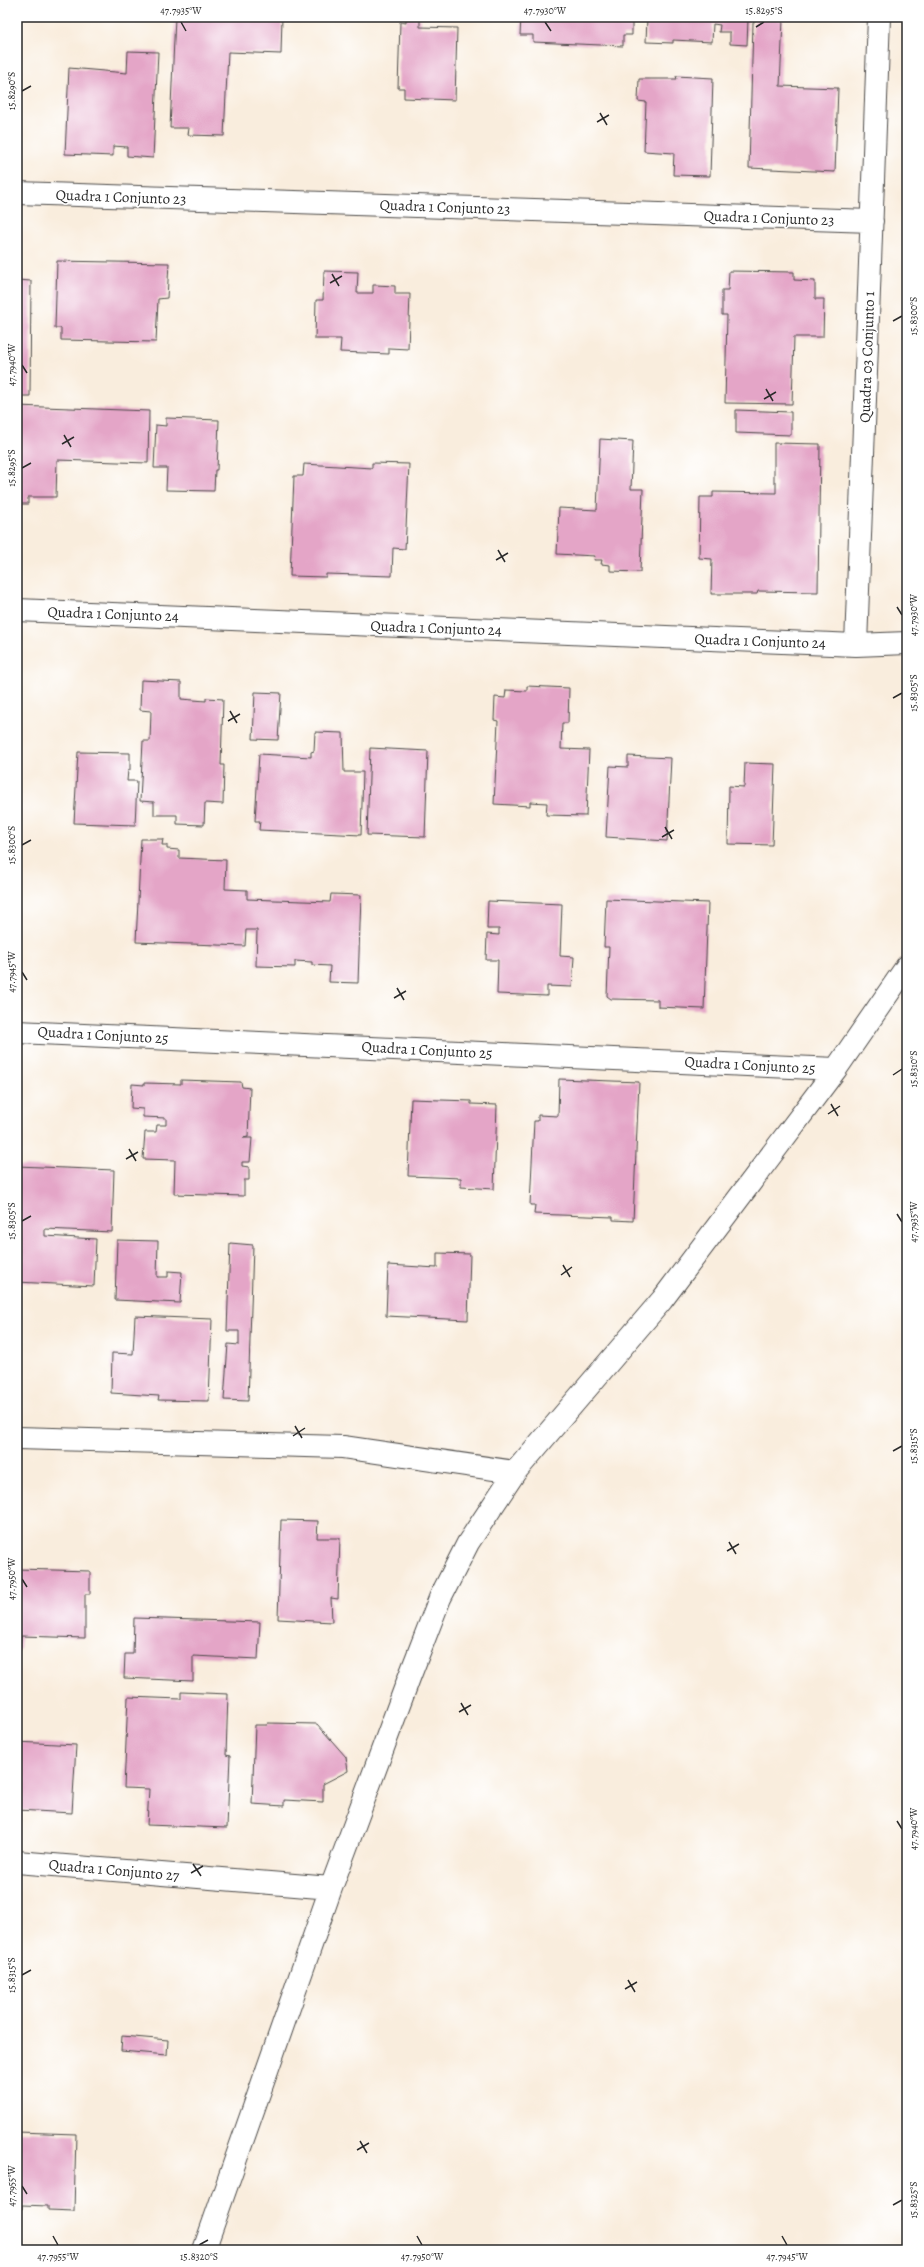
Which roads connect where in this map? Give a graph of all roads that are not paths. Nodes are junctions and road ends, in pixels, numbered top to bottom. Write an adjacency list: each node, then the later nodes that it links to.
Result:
1 (879, 17): 3 (street, Quadra 03 Conjunto 1)
2 (17, 193): 3 (street, Quadra 1 Conjunto 23)
3 (872, 221): 6 (street, Quadra 03 Conjunto 1)
4 (17, 610): 6 (street, Quadra 1 Conjunto 24)
5 (907, 643): 6 (street)
6 (856, 645)
7 (907, 966): 9 (street)
8 (17, 1032): 9 (street, Quadra 1 Conjunto 25)
9 (836, 1069): 11 (street)
10 (17, 1438): 11 (street)
11 (515, 1472): 13 (street)
12 (17, 1862): 13 (street, Quadra 1 Conjunto 27)
13 (330, 1888): 14 (street)
14 (204, 2250)

